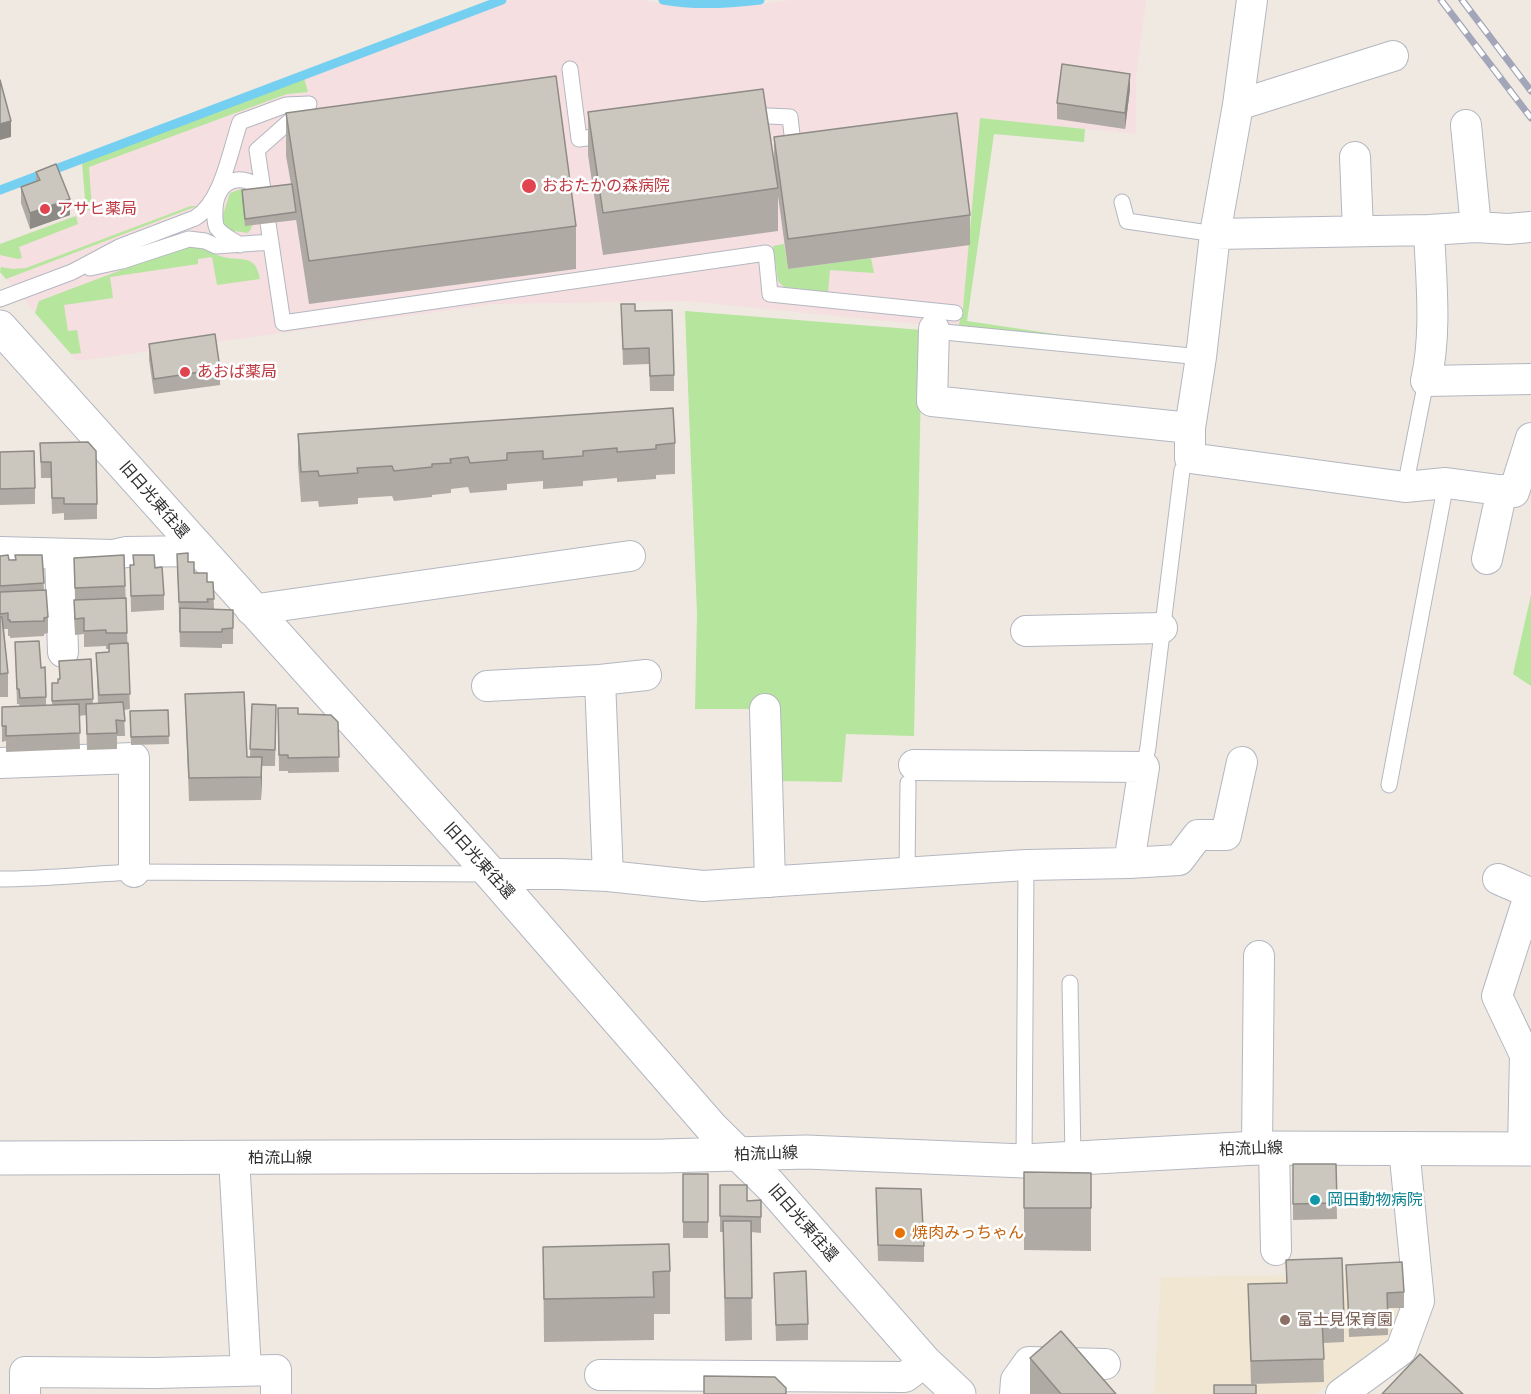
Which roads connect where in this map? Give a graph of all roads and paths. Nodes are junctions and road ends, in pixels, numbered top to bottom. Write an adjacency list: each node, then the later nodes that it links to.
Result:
1 (1252, 0): 4 (street)
2 (1393, 56): 4 (street)
3 (570, 69): 7 (lane)
4 (1238, 105): 17 (street)
5 (736, 115): 8 (lane)
6 (1466, 125): 13 (street)
7 (620, 133)
8 (806, 151)
9 (1355, 157): 16 (street)
10 (263, 192): 11 (lane); 11 (lane); 18 (lane)
11 (216, 197): 19 (lane); 20 (lane)
12 (1122, 202): 17 (lane)
13 (1476, 227): 14 (street); 15 (street)
14 (1531, 227)
15 (1429, 230): 16 (street); 26 (street)
16 (1358, 231): 17 (street)
17 (1215, 234): 24 (street)
18 (271, 242): 19 (lane); 22 (lane)
19 (240, 245): 20 (lane)
20 (72, 272): 21 (lane)
21 (0, 300)
22 (944, 321): 24 (lane); 28 (street)
23 (0, 327): 32 (main road, 旧日光東往還)
24 (1201, 357): 28 (street)
25 (1531, 379): 26 (street)
26 (1426, 381): 30 (lane)
27 (1531, 438): 31 (street)
28 (1190, 443): 30 (street); 38 (lane)
29 (1446, 483): 30 (street); 31 (street); 49 (lane)
30 (1405, 487)
31 (1502, 490): 36 (street)
32 (200, 551): 34 (street); 37 (main road, 旧日光東往還)
33 (0, 552): 34 (street)
34 (60, 554): 40 (street)
35 (630, 556): 37 (street)
36 (1487, 559)
37 (251, 609): 54 (main road, 旧日光東往還)
38 (1162, 628): 39 (street); 47 (lane)
39 (1026, 631)
40 (63, 652)
41 (646, 675): 42 (street)
42 (600, 680): 43 (street); 55 (street)
43 (488, 686)
44 (765, 709): 58 (street)
45 (1242, 762): 50 (street)
46 (0, 763): 52 (street)
47 (1144, 767): 48 (street); 50 (street)
48 (911, 774): 53 (lane)
49 (1389, 785)
50 (1129, 862): 51 (street)
51 (1026, 865): 53 (street); 68 (lane)
52 (134, 872): 54 (lane); 56 (lane)
53 (907, 873): 58 (street)
54 (490, 874): 55 (street); 64 (main road, 旧日光東往還)
55 (608, 876): 58 (street)
56 (0, 879)
57 (1498, 879): 63 (street)
58 (770, 882)
59 (1260, 956): 61 (street)
60 (1070, 983): 67 (lane)
61 (1265, 1148): 62 (main road, 柏流山線); 67 (main road, 柏流山線); 69 (street)
62 (1404, 1148): 63 (main road, 柏流山線); 80 (street)
63 (1527, 1149)
64 (740, 1154): 66 (main road, 柏流山線); 68 (main road, 柏流山線); 70 (main road, 旧日光東往還)
65 (0, 1158): 66 (main road, 柏流山線)
66 (234, 1158): 72 (street)
67 (1073, 1158): 68 (main road, 柏流山線)
68 (1024, 1161)
69 (1276, 1250)
70 (925, 1362): 75 (street); 78 (main road, 旧日光東往還)
71 (1105, 1364): 79 (street)
72 (246, 1370): 74 (street); 77 (street)
73 (600, 1374): 75 (street)
74 (154, 1384): 76 (street)
75 (823, 1385)
76 (25, 1394)
77 (276, 1394)
78 (959, 1394)
79 (1014, 1394)
80 (1341, 1394)

